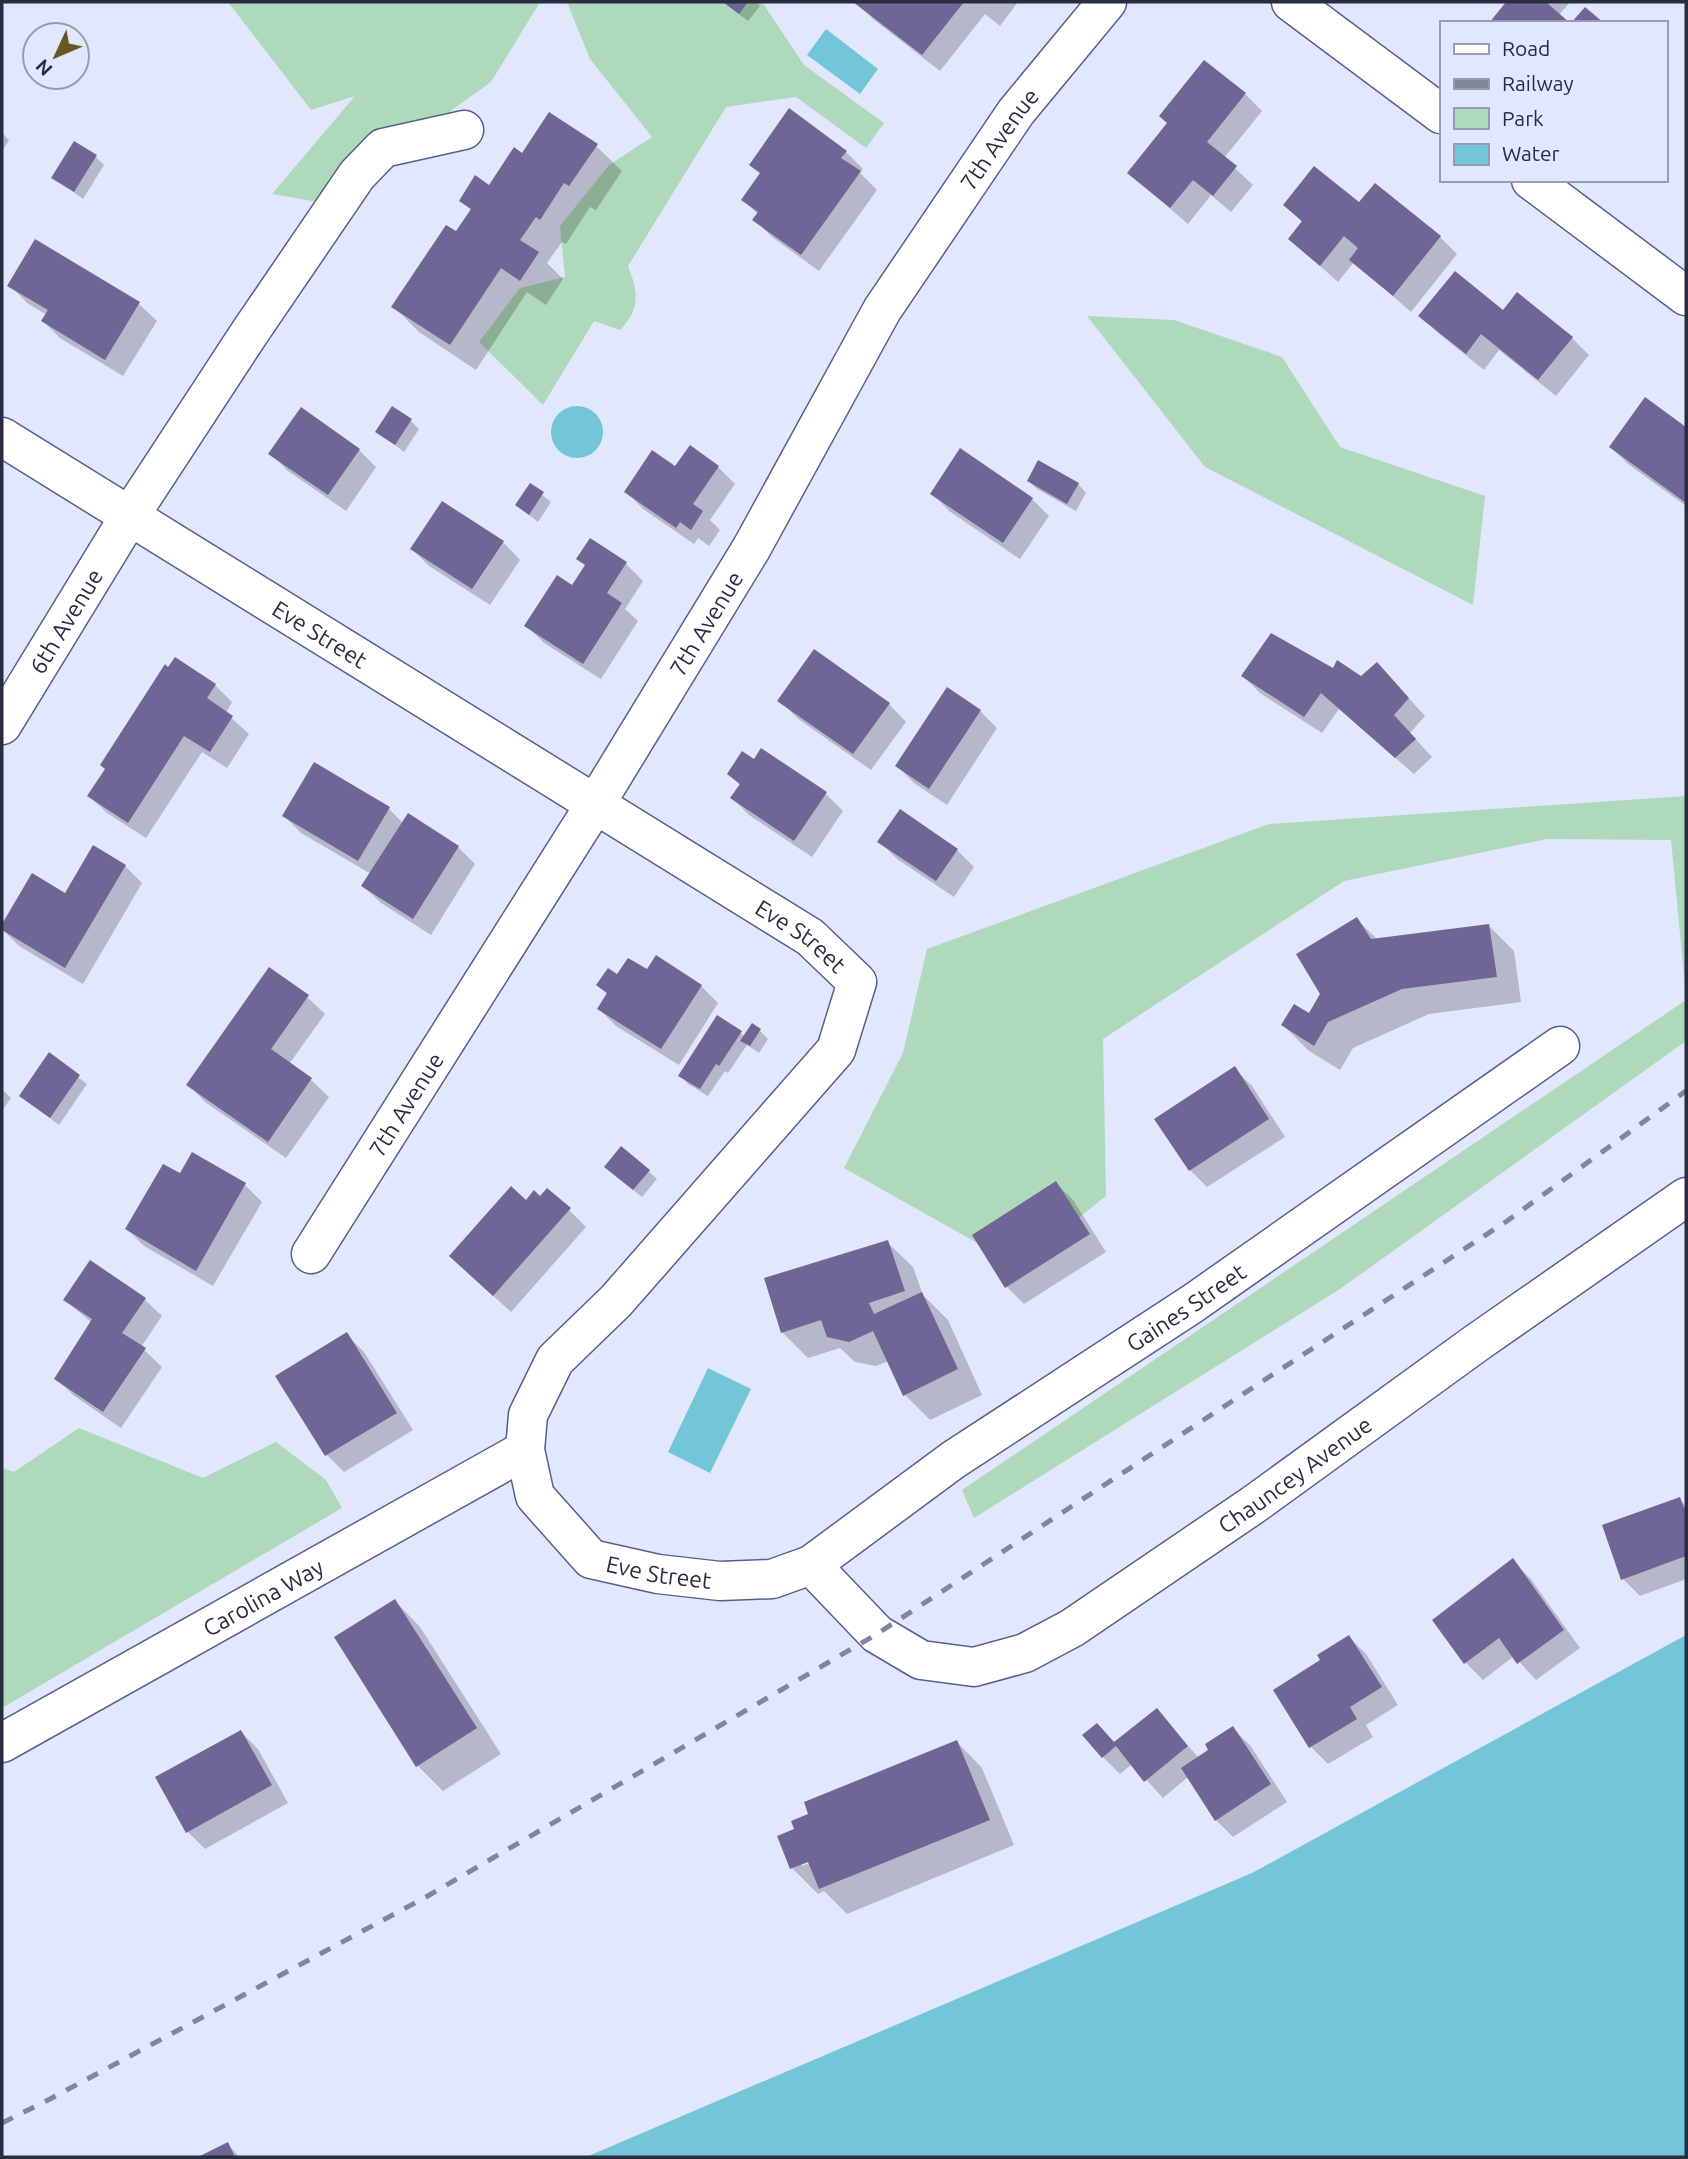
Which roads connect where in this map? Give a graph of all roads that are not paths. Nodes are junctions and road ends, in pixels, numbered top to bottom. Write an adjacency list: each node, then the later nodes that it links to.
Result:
1 (1107, 2): 10 (street, 7th Avenue)
2 (1291, 2): 3 (street)
3 (1440, 113)
4 (464, 130): 8 (street, 6th Avenue)
5 (1534, 182): 6 (street)
6 (1686, 296)
7 (2, 437): 8 (street, Eve Street)
8 (129, 517): 9 (street, 6th Avenue); 10 (street, Eve Street)
9 (2, 725)
10 (596, 803): 13 (street, 7th Avenue); 14 (street, Eve Street)
11 (1560, 1046): 15 (street, Gaines Street)
12 (1686, 1197): 15 (street, Chauncey Avenue)
13 (310, 1254)
14 (525, 1450): 15 (street, Eve Street); 16 (street, Carolina Way)
15 (811, 1565)
16 (2, 1743)

